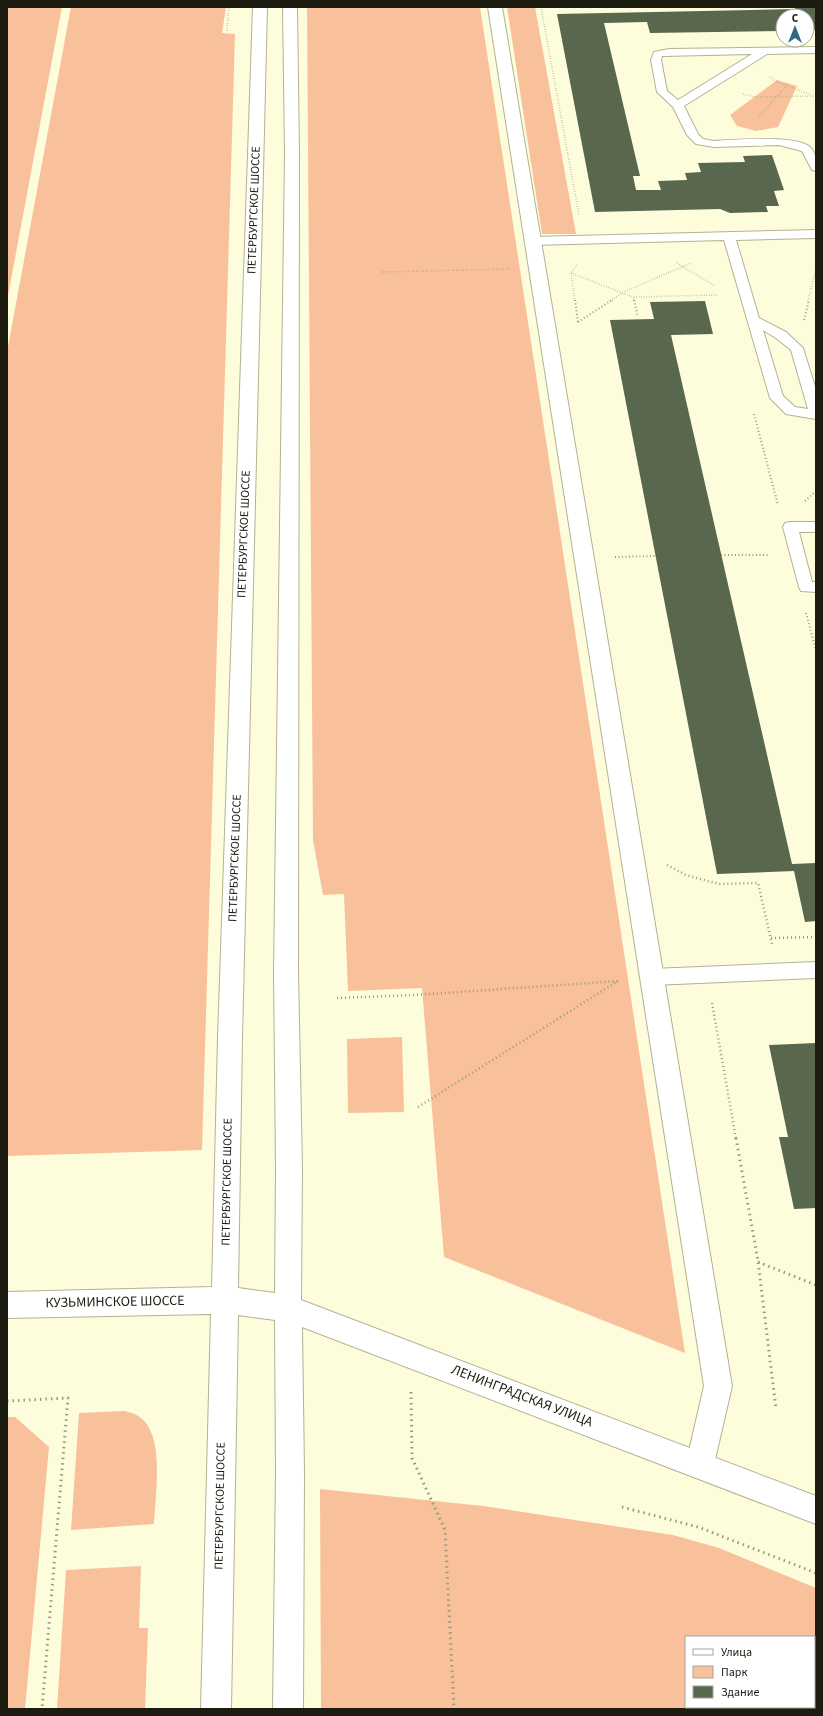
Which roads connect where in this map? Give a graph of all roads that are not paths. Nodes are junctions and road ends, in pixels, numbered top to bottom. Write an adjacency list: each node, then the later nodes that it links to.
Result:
1 (260, 7): 17 (main road, ПЕТЕРБУРГСКОЕ ШОССЕ)
2 (290, 7): 19 (main road)
3 (494, 7): 10 (main road)
4 (816, 50): 5 (lane)
5 (764, 51): 6 (lane); 6 (lane)
6 (678, 105): 7 (lane)
7 (816, 168)
8 (816, 234): 9 (lane)
9 (729, 237): 10 (lane); 11 (lane)
10 (533, 242): 16 (main road)
11 (754, 320): 12 (lane); 12 (lane)
12 (816, 414)
13 (816, 527): 14 (lane)
14 (816, 587)
15 (816, 970): 16 (lane)
16 (652, 977): 20 (main road)
17 (224, 1300): 18 (main road, КУЗЬМИНСКОЕ ШОССЕ); 19 (main road, ЛЕНИНГРАДСКАЯ УЛИЦА); 22 (main road, ПЕТЕРБУРГСКОЕ ШОССЕ)
18 (7, 1306)
19 (288, 1308): 20 (main road, ЛЕНИНГРАДСКАЯ УЛИЦА); 23 (main road)
20 (700, 1464): 21 (main road, ЛЕНИНГРАДСКАЯ УЛИЦА)
21 (816, 1510)
22 (216, 1709)
23 (288, 1709)

